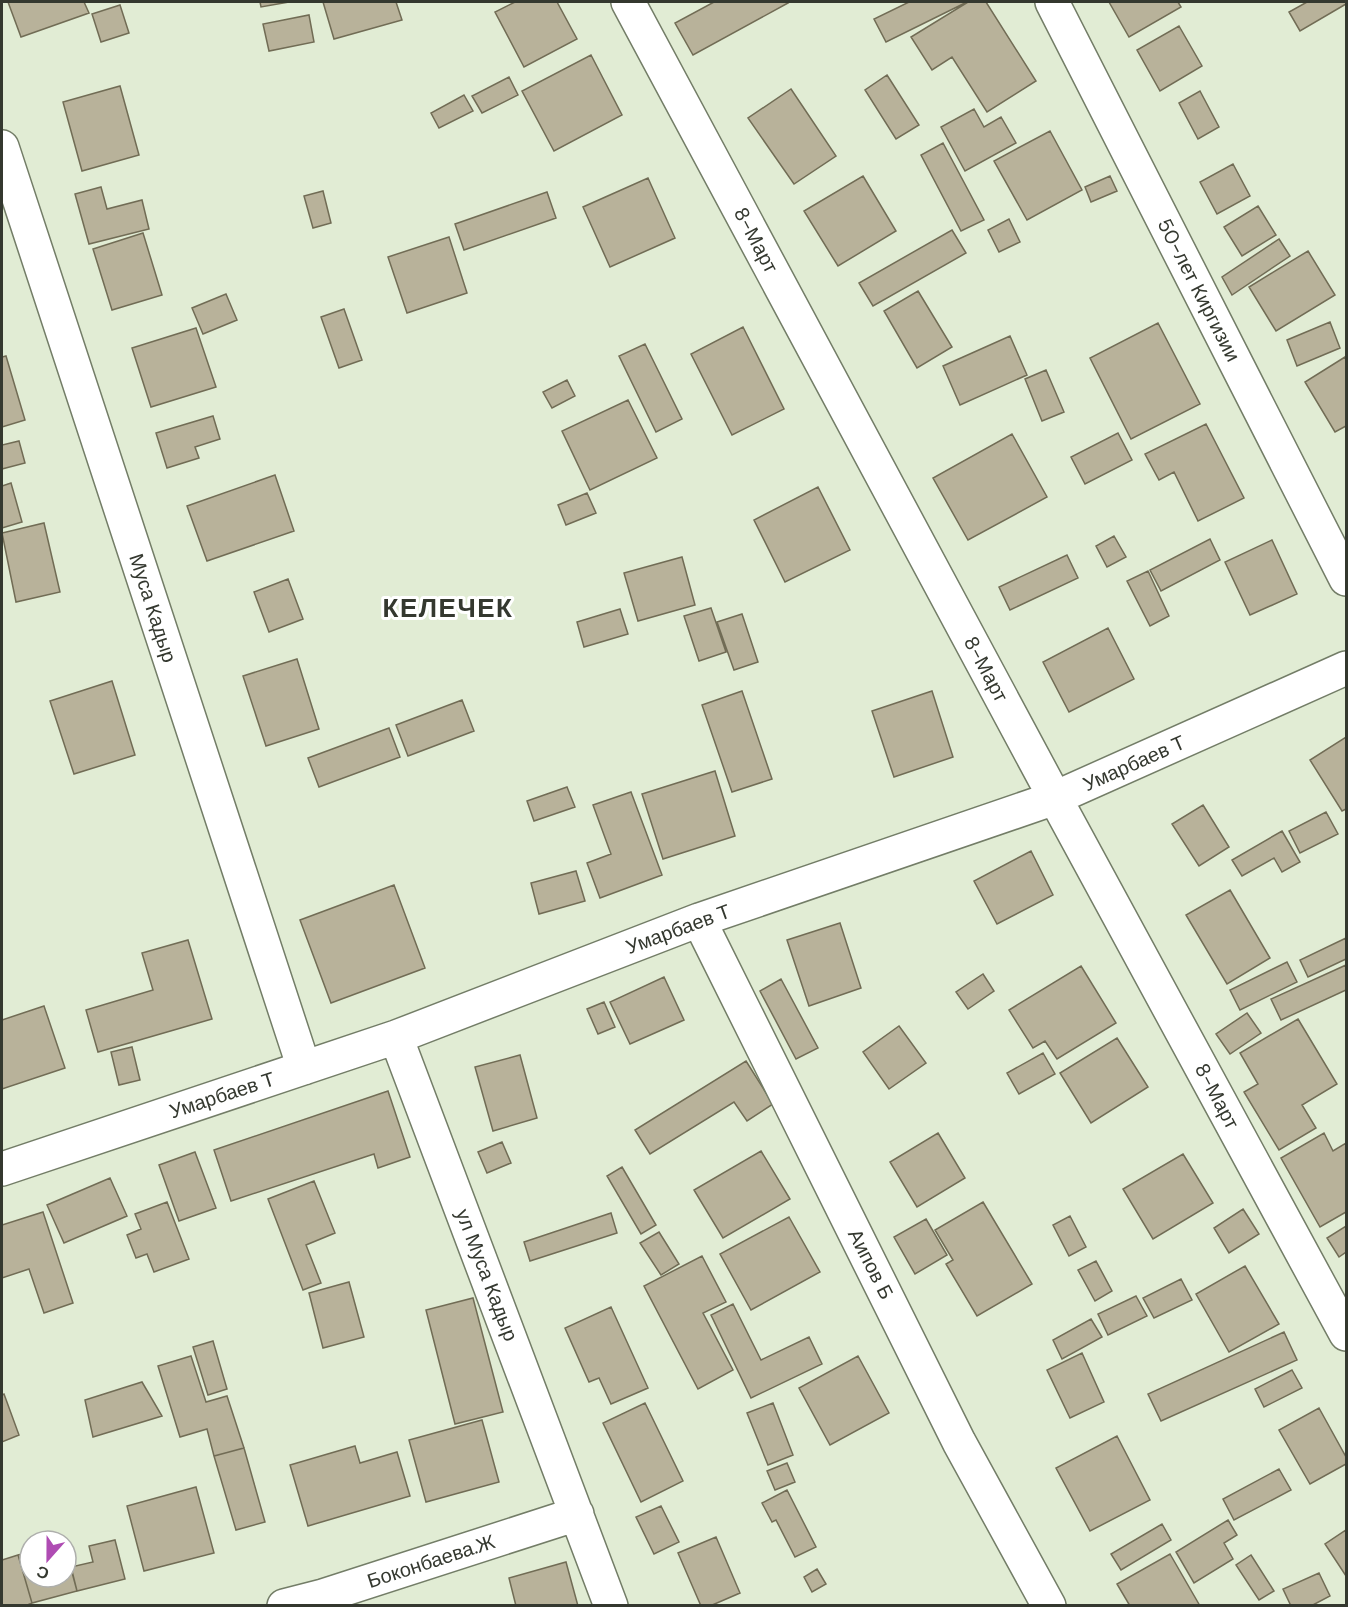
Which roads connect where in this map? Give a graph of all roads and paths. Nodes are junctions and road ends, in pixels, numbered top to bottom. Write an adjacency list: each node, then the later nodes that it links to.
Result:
1 (628, 2): 6 (street, 8-Март)
2 (1052, 2): 4 (street, 50-лет Киргизии)
3 (2, 147): 9 (street, Муса Кадыр)
4 (1347, 579)
5 (1347, 668): 6 (street, Умарбаев Т)
6 (1055, 798): 7 (street, Умарбаев Т); 11 (street, 8-Март)
7 (699, 920): 8 (street, Умарбаев Т); 16 (street, Аипов Б)
8 (396, 1037): 9 (street, Умарбаев Т); 12 (street, ул Муса Кадыр)
9 (304, 1068): 10 (street, Умарбаев Т)
10 (2, 1169)
11 (1347, 1335)
12 (577, 1514): 13 (street, Боконбаева.Ж); 15 (street)
13 (323, 1601): 14 (street, Боконбаева.Ж)
14 (284, 1605)
15 (611, 1605)
16 (1049, 1605)

